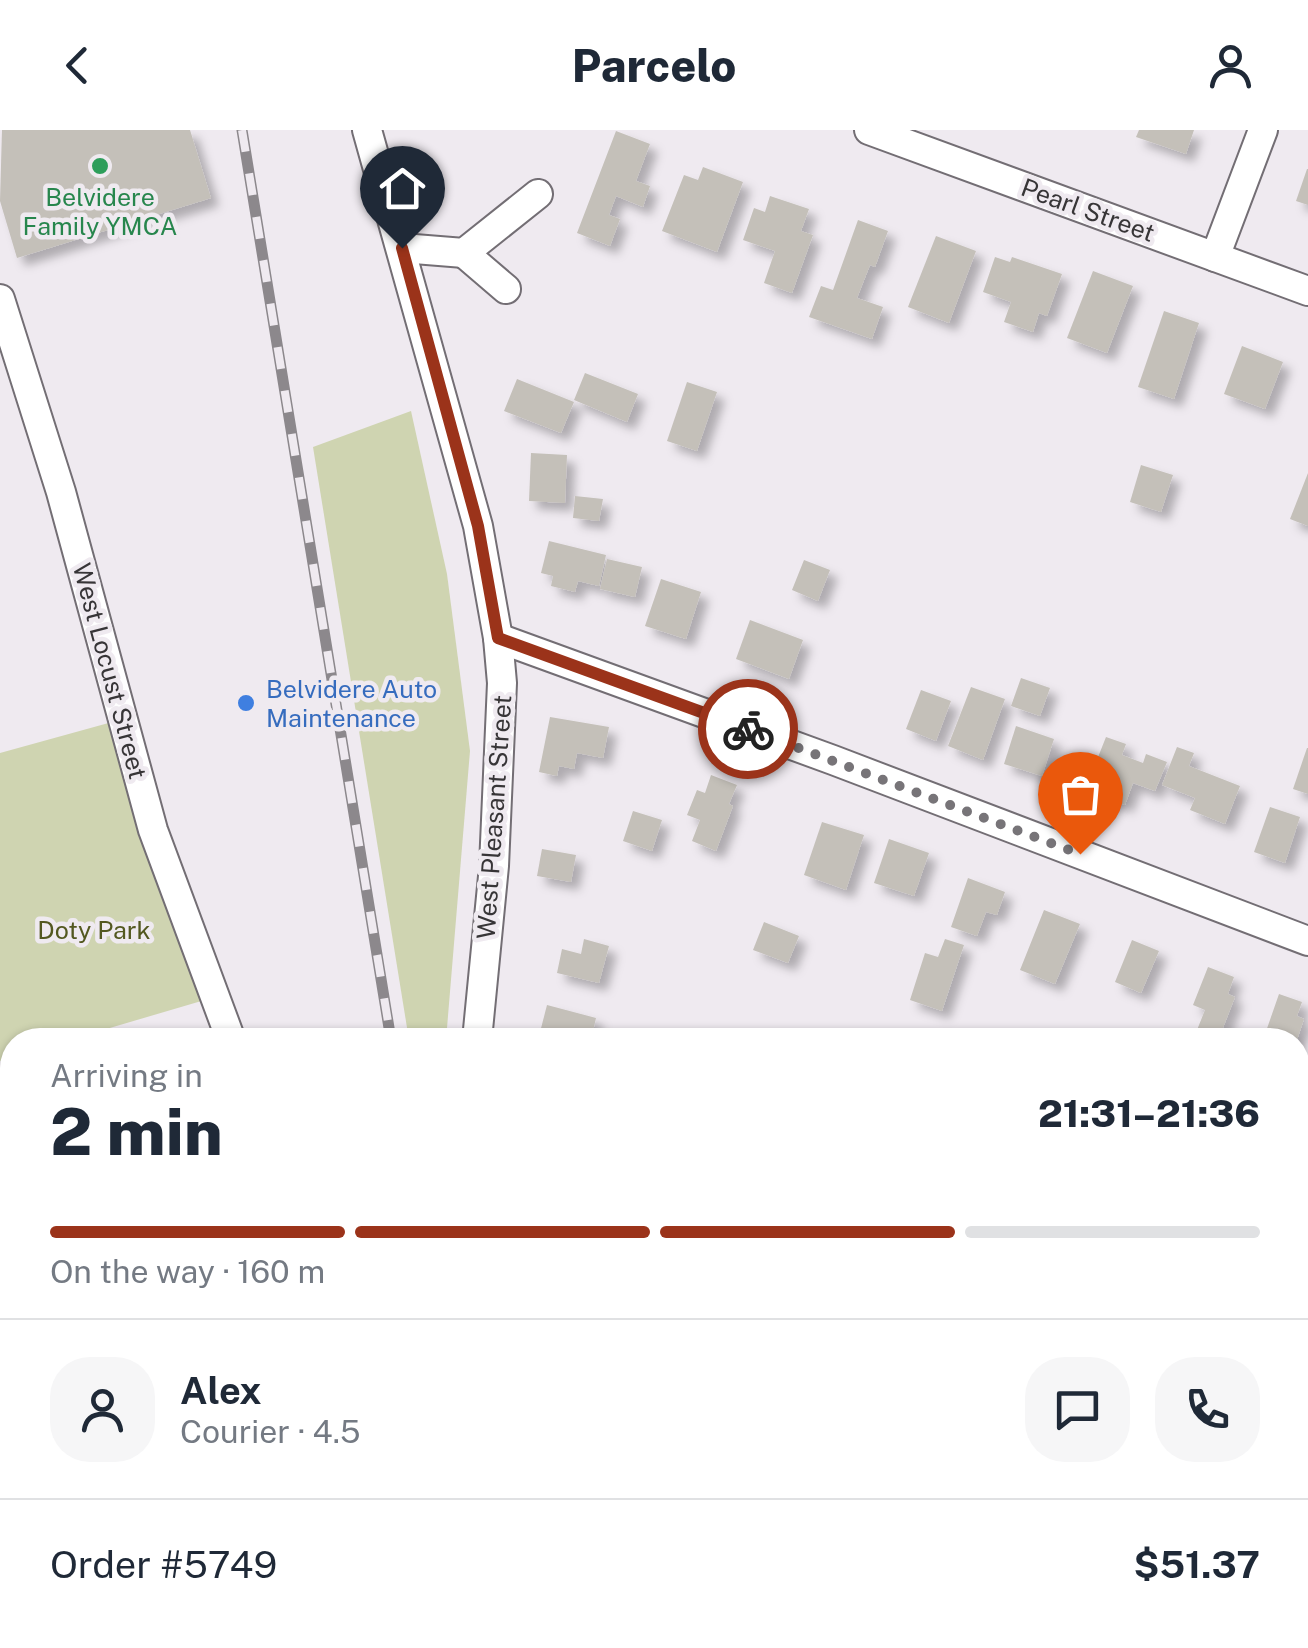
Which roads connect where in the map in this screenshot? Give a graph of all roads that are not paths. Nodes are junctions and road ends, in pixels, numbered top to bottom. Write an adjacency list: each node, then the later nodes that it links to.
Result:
1 (367, 130): 5 (street, West Pleasant Street)
2 (869, 130): 7 (street, Pearl Street)
3 (1263, 130): 7 (street)
4 (538, 194): 6 (street)
5 (402, 248): 6 (street); 11 (street, West Pleasant Street)
6 (464, 252): 8 (street)
7 (1215, 257): 9 (street, Pearl Street)
8 (506, 289)
9 (1308, 291)
10 (3, 317): 13 (street, West Locust Street)
11 (498, 638): 12 (street); 14 (street, West Pleasant Street)
12 (1308, 941)
13 (227, 1028)
14 (477, 1028)

